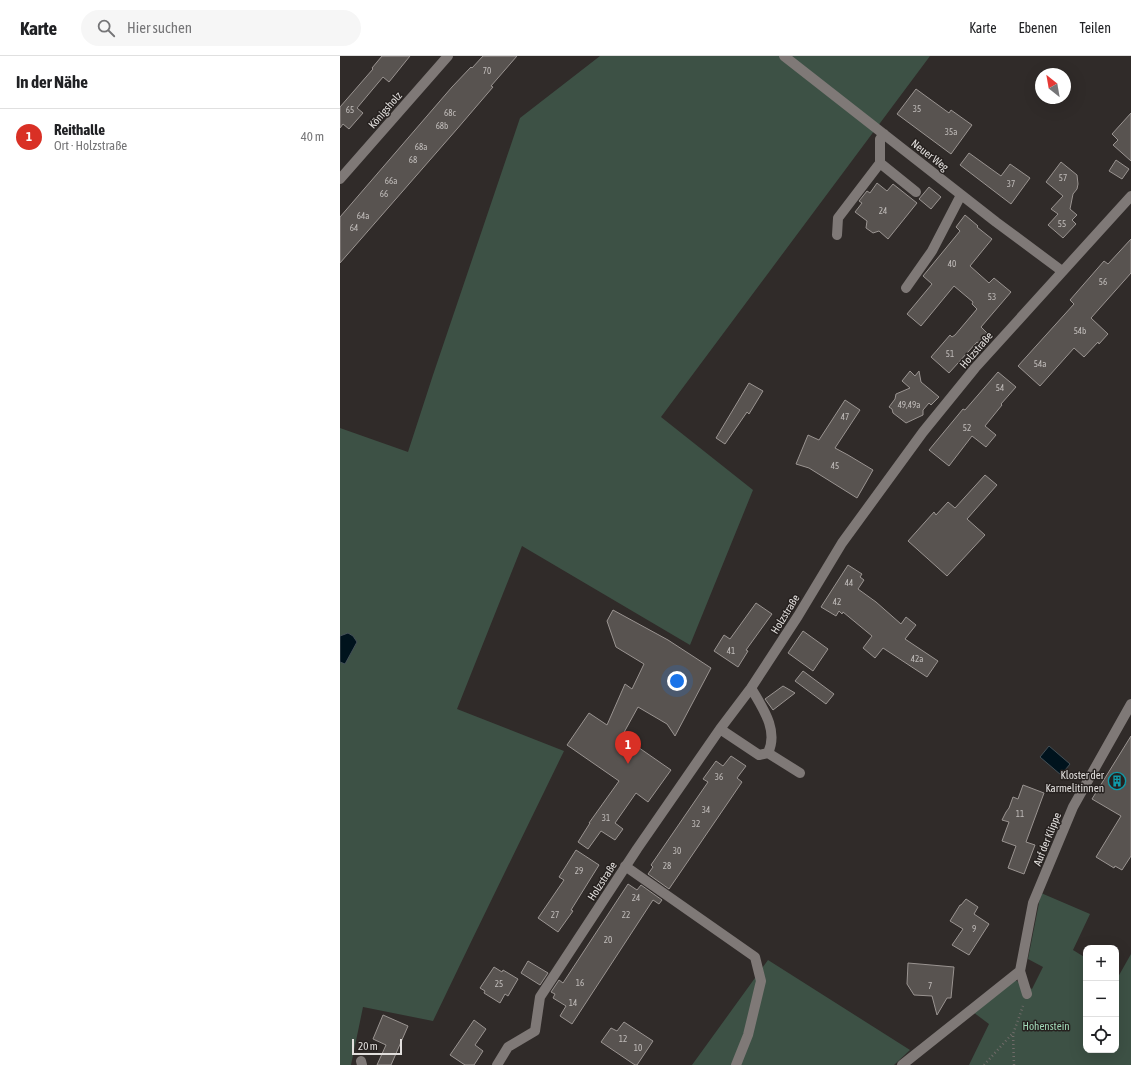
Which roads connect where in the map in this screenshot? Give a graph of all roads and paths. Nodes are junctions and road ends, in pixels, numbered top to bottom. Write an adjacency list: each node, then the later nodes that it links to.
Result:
1 (448, 56): 5 (street, Königsholz)
2 (784, 56): 3 (street, Neuer Weg)
3 (884, 134): 4 (street); 7 (street, Neuer Weg)
4 (880, 163): 6 (street); 9 (street)
5 (340, 179)
6 (916, 192)
7 (961, 195): 10 (street, Neuer Weg); 11 (street)
8 (1131, 196): 10 (street, Holzstraße)
9 (837, 235)
10 (1062, 271): 12 (street, Holzstraße)
11 (906, 288)
12 (751, 688): 14 (street, Holzstraße); 15 (street)
13 (1131, 704): 18 (street, Auf der Klippe)
14 (720, 729): 15 (street); 17 (street, Holzstraße)
15 (768, 753): 16 (street)
16 (800, 773)
17 (625, 866): 21 (street, Holzstraße); 22 (street)
18 (1020, 971): 19 (street); 23 (street)
19 (1027, 994): 20 (path)
20 (1013, 1034): 24 (path); 25 (path)
21 (497, 1065)
22 (736, 1065)
23 (902, 1065)
24 (984, 1065)
25 (1014, 1065)

